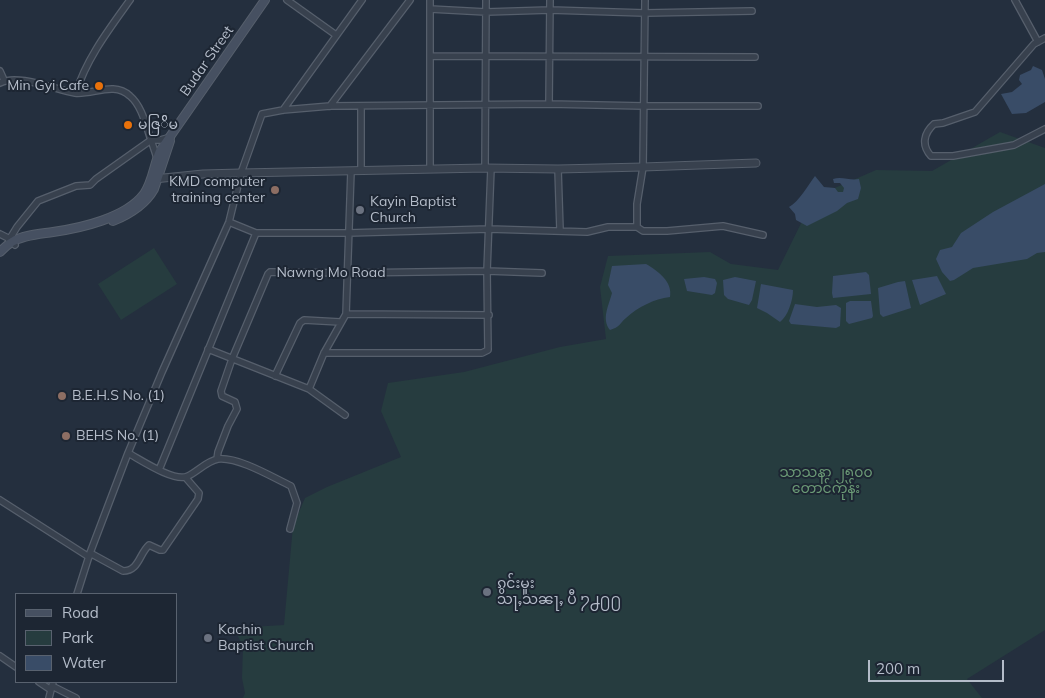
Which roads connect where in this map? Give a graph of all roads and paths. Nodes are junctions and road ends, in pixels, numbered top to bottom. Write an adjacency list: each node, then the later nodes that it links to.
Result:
1 (130, 0): 26 (street)
2 (265, 0): 36 (main road, Budar Street)
3 (287, 0): 16 (street)
4 (362, 0): 16 (street)
5 (410, 0): 30 (street)
6 (430, 0): 11 (street)
7 (486, 0): 14 (street)
8 (550, 0): 12 (street)
9 (645, 0): 15 (street)
10 (1016, 0): 18 (street)
11 (430, 9): 14 (street); 20 (street)
12 (550, 10): 14 (street); 15 (street); 19 (street)
13 (752, 11): 15 (street)
14 (486, 12): 21 (street)
15 (645, 12): 23 (street)
16 (336, 35): 34 (street)
17 (1045, 38): 18 (street)
18 (1038, 42): 35 (street)
19 (551, 55): 21 (street); 23 (street); 27 (street)
20 (431, 56): 21 (street); 28 (street)
21 (486, 56): 29 (street)
22 (755, 57): 23 (street)
23 (646, 58): 31 (street)
24 (0, 71): 25 (street)
25 (2, 81): 26 (street)
26 (76, 93): 37 (street)
27 (549, 104): 29 (street); 31 (street)
28 (430, 105): 29 (street); 33 (street); 41 (street)
29 (486, 105): 42 (street)
30 (330, 106): 33 (street); 34 (street)
31 (644, 106): 32 (street); 40 (street)
32 (758, 106)
33 (360, 107): 44 (street)
34 (283, 110): 46 (street)
35 (1045, 129)
36 (171, 137): 37 (street); 38 (main road); 47 (main road)
37 (151, 140): 38 (street); 56 (street)
38 (157, 158): 47 (main road)
39 (756, 164): 40 (street)
40 (643, 167): 43 (street); 49 (street)
41 (430, 168): 42 (street); 44 (street)
42 (488, 168): 43 (street); 50 (street)
43 (558, 169): 51 (street)
44 (361, 170): 45 (street)
45 (351, 171): 46 (street); 53 (street)
46 (241, 173): 47 (street); 48 (street)
47 (154, 179): 56 (main road)
48 (229, 222): 52 (street); 71 (street)
49 (637, 227): 51 (street); 55 (street)
50 (489, 229): 51 (street); 53 (street); 59 (street)
51 (560, 230)
52 (256, 233): 53 (street); 65 (street)
53 (348, 233): 60 (street)
54 (0, 234): 56 (street)
55 (763, 235)
56 (12, 242): 57 (main road); 58 (main road)
57 (0, 252)
58 (0, 257)
59 (487, 271): 60 (street, Nawng Mo Road); 61 (street, Nawng Mo Road); 63 (street)
60 (348, 273): 62 (street); 67 (street, Nawng Mo Road)
61 (542, 273)
62 (346, 314): 63 (street); 64 (street)
63 (489, 315): 66 (street)
64 (340, 322): 66 (street); 68 (street)
65 (208, 349): 67 (street); 73 (street)
66 (324, 354): 69 (street)
67 (232, 359): 68 (street); 72 (street, Nawng Mo Road)
68 (275, 376): 69 (street)
69 (309, 389): 70 (street)
70 (345, 415)
71 (128, 454): 73 (street); 77 (street)
72 (217, 459): 74 (street); 76 (street)
73 (159, 470): 74 (street)
74 (186, 478): 77 (street)
75 (0, 500): 77 (street)
76 (290, 529)
77 (89, 554): 78 (street)
78 (77, 593)
79 (0, 656): 80 (street)
80 (15, 665)
81 (52, 686): 82 (street); 83 (street)
82 (49, 698)
83 (76, 698)

